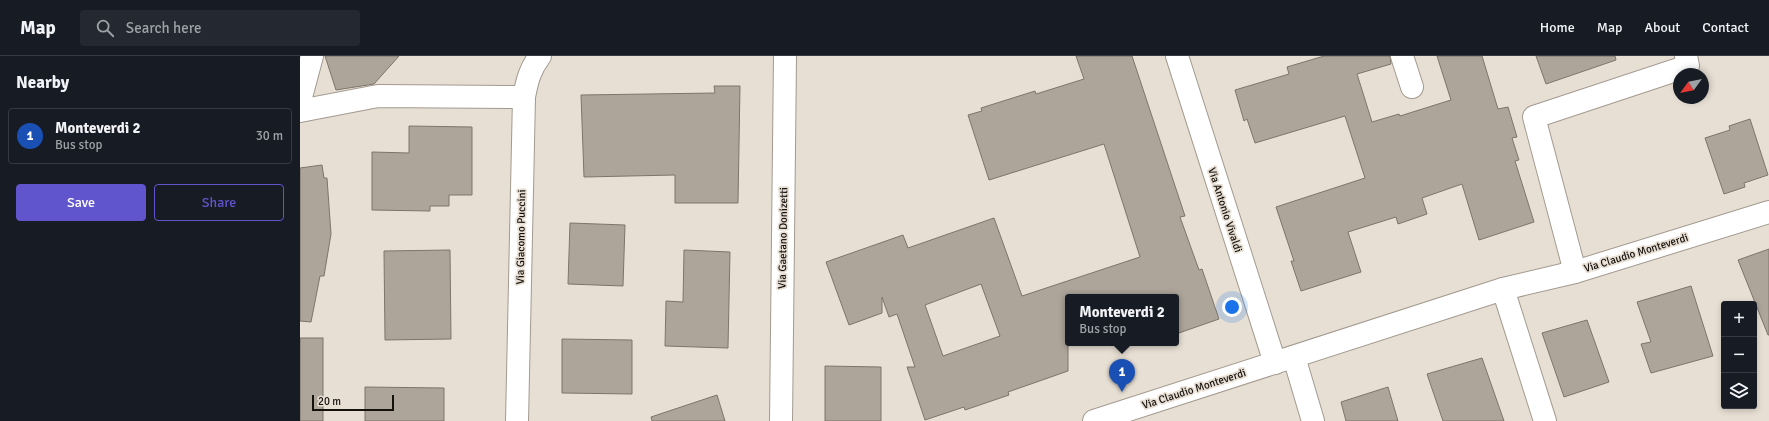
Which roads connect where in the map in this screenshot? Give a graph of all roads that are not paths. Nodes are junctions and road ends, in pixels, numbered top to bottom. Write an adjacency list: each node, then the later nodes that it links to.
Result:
1 (312, 56): 9 (street)
2 (540, 56): 8 (street, Via Giacomo Puccini)
3 (784, 56): 16 (street, Via Gaetano Donizetti)
4 (1177, 56): 14 (street, Via Antonio Vivaldi)
5 (1402, 56): 7 (street)
6 (1686, 56): 12 (street)
7 (1412, 87)
8 (524, 97): 10 (street); 15 (street, Via Giacomo Puccini)
9 (300, 101)
10 (300, 111)
11 (1769, 212): 12 (street, Via Claudio Monteverdi)
12 (1575, 272): 13 (street, Via Claudio Monteverdi)
13 (1503, 289): 14 (street, Via Claudio Monteverdi); 19 (street)
14 (1285, 360): 17 (street, Via Claudio Monteverdi); 18 (street)
15 (517, 421)
16 (781, 421)
17 (1094, 421)
18 (1314, 421)
19 (1545, 421)

